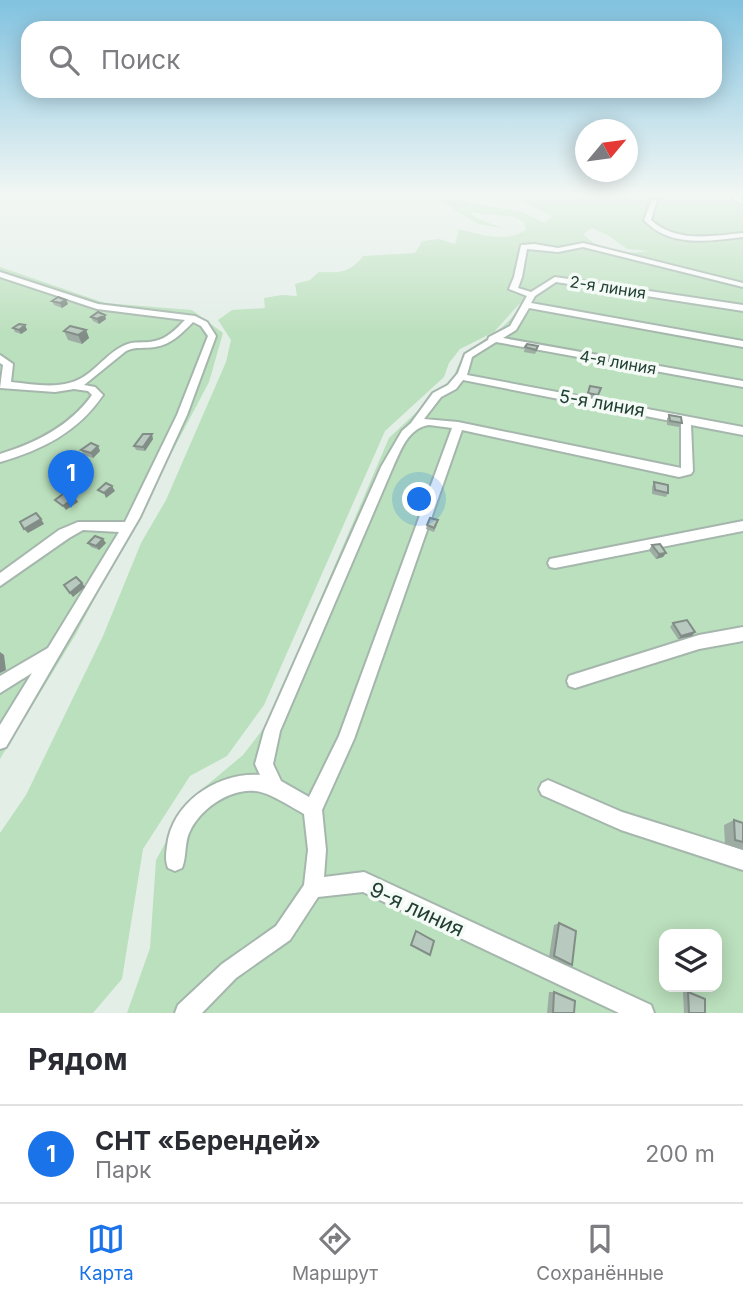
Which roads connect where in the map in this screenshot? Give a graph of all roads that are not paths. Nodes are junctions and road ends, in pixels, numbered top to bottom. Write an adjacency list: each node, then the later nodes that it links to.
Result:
1 (0, 274): 8 (lane)
2 (713, 278): 3 (street); 4 (street); 5 (street)
3 (743, 285)
4 (533, 295): 5 (street, 2-я линия); 6 (street)
5 (721, 304): 7 (street, 2-я линия)
6 (527, 305): 9 (street); 10 (street)
7 (743, 308)
8 (192, 318): 15 (street); 22 (lane)
9 (492, 339): 12 (street); 13 (street, 4-я линия)
10 (743, 344)
11 (0, 358): 14 (street)
12 (461, 377): 16 (street, 5-я линия); 17 (street)
13 (743, 384)
14 (3, 385): 15 (street)
15 (72, 386): 20 (street)
16 (686, 420): 18 (street); 19 (street, 5-я линия)
17 (416, 423): 18 (street); 30 (street)
18 (458, 426): 32 (street)
19 (743, 431)
20 (0, 458)
21 (743, 526): 23 (street)
22 (128, 527): 24 (street); 26 (lane)
23 (555, 563)
24 (0, 580)
25 (743, 634): 27 (street)
26 (52, 652): 28 (street); 29 (lane)
27 (575, 681)
28 (0, 685)
29 (0, 741)
30 (275, 789): 32 (street); 34 (street)
31 (548, 789): 33 (street)
32 (313, 808): 35 (street)
33 (743, 860)
34 (175, 861)
35 (313, 888): 36 (street); 37 (street, 9-я линия)
36 (186, 1013)
37 (643, 1013)

